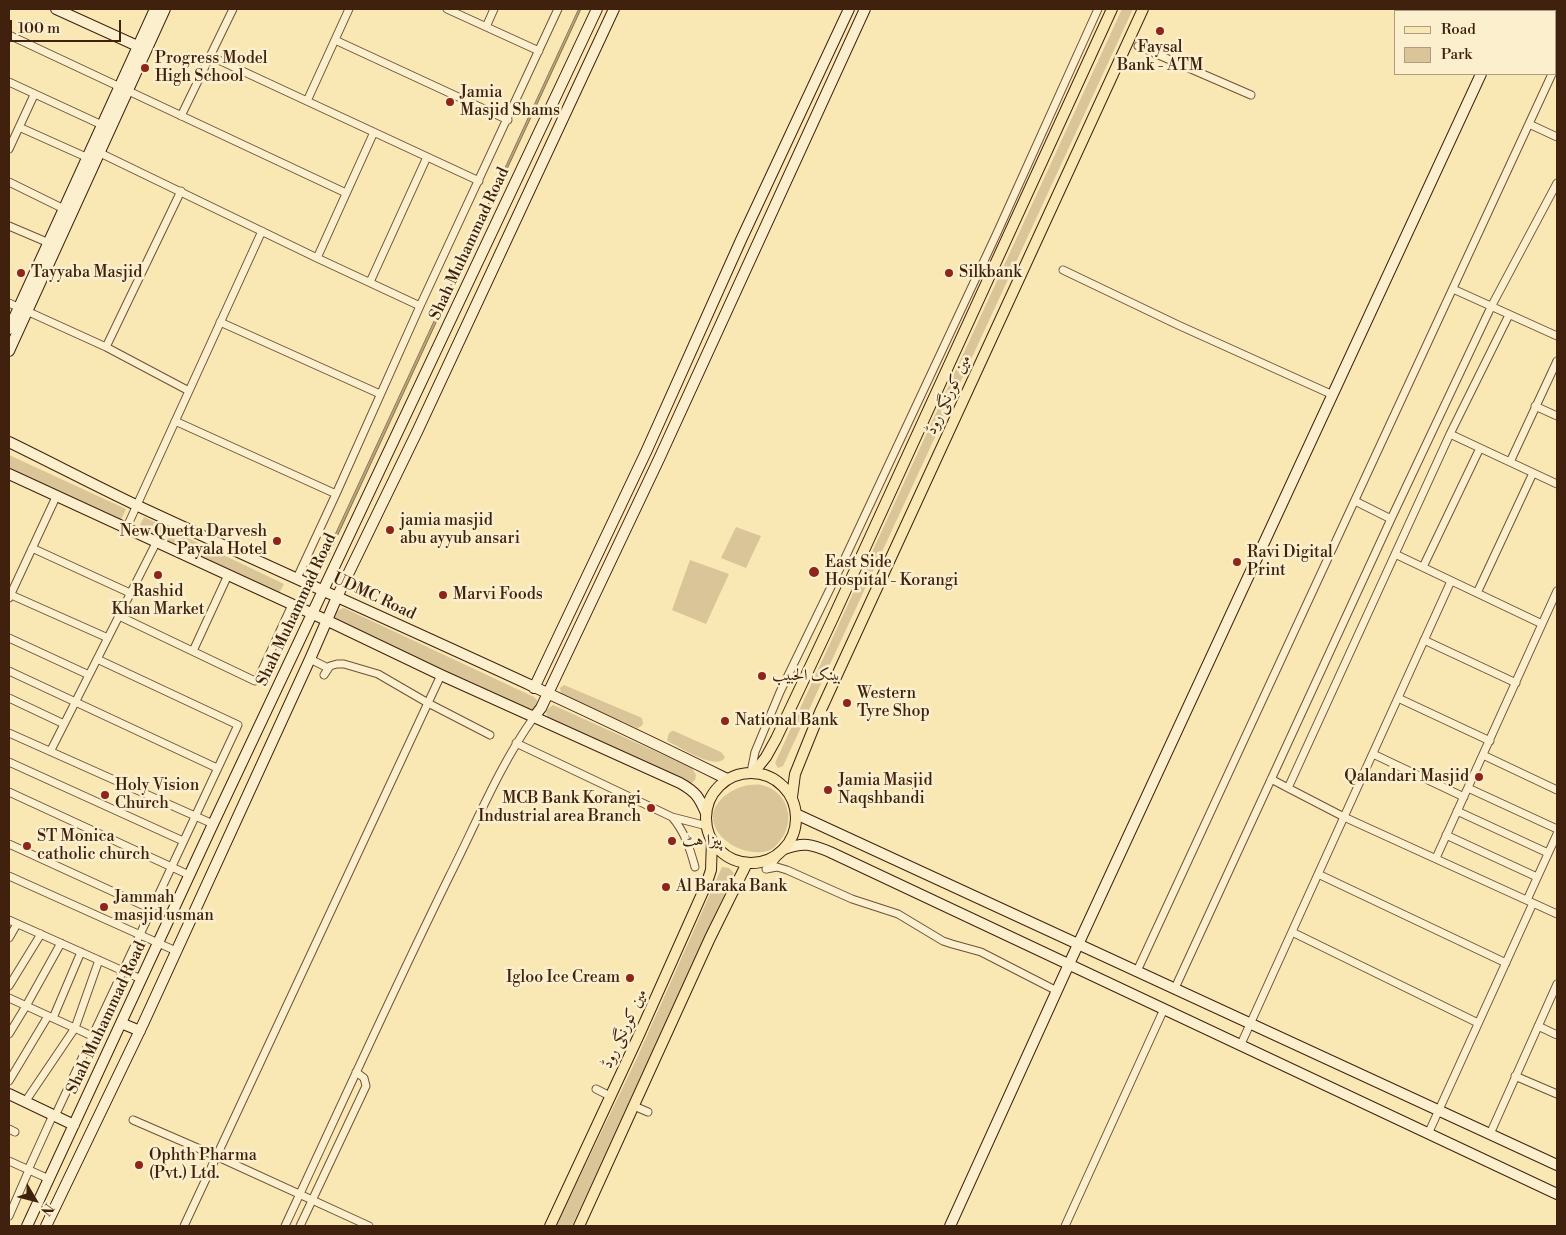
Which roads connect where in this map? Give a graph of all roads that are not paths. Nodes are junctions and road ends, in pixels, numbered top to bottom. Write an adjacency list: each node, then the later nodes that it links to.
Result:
1 (56, 9): 20 (street)
2 (156, 9): 20 (street)
3 (165, 9): 20 (street)
4 (233, 9): 22 (street)
5 (349, 9): 18 (street)
6 (447, 9): 16 (street)
7 (494, 9): 16 (street)
8 (558, 9): 21 (street)
9 (597, 9): 99 (street, Shah Muhammad Road)
10 (614, 9): 101 (street, Shah Muhammad Road)
11 (849, 9): 23 (street)
12 (865, 9): 26 (street)
13 (1098, 9): 109 (street)
14 (1112, 9): 112 (main road, مین کورنگی روڈ)
15 (1143, 9): 134 (main road, مین کورنگی روڈ)
16 (486, 27): 21 (street)
17 (9, 35): 28 (street)
18 (335, 40): 31 (street); 33 (street)
19 (1138, 46): 30 (street)
20 (142, 48): 28 (street)
21 (539, 51): 33 (street)
22 (210, 56): 31 (street); 32 (street)
23 (818, 75): 26 (street); 42 (street)
24 (1481, 75): 74 (street)
25 (1552, 75): 34 (street)
26 (832, 81): 43 (street)
27 (9, 82): 29 (street)
28 (123, 88): 32 (street); 35 (street); 40 (street)
29 (34, 95): 35 (street); 36 (street)
30 (1252, 95)
31 (307, 101): 37 (street)
32 (181, 116): 48 (street)
33 (508, 120): 44 (street)
34 (1529, 124): 38 (street); 58 (street)
35 (102, 125): 40 (street)
36 (19, 127): 39 (street); 40 (street)
37 (374, 132): 41 (street); 48 (street)
38 (1557, 137)
39 (9, 149)
40 (92, 152): 47 (street); 49 (street); 62 (street)
41 (427, 157): 44 (street); 57 (street)
42 (778, 162): 43 (street); 52 (street)
43 (792, 168): 54 (street)
44 (479, 181): 60 (street)
45 (9, 182): 49 (street)
46 (1557, 183): 61 (street)
47 (181, 191): 51 (street); 67 (street)
48 (346, 193): 55 (street)
49 (64, 209): 53 (street)
50 (9, 226): 53 (street)
51 (262, 231): 55 (street); 64 (street)
52 (741, 240): 54 (street); 70 (street)
53 (49, 243): 62 (street)
54 (756, 247): 71 (street)
55 (317, 258): 57 (street)
56 (1063, 270): 74 (street)
57 (370, 282): 60 (street)
58 (1453, 289): 61 (street); 89 (street)
59 (9, 303): 62 (street)
60 (420, 306): 73 (street)
61 (1491, 307): 63 (street); 91 (street)
62 (23, 309): 65 (street); 67 (street); 68 (street)
63 (1509, 315): 66 (street); 78 (street)
64 (220, 322): 72 (street); 73 (street)
65 (9, 329)
66 (1557, 336)
67 (106, 347): 72 (street)
68 (9, 351)
69 (1557, 361): 75 (street)
70 (686, 363): 71 (street); 81 (street)
71 (700, 370): 82 (street)
72 (189, 391): 77 (street)
73 (380, 394): 87 (street)
74 (1333, 395): 192 (street)
75 (1536, 406): 76 (street); 83 (street)
76 (1557, 416)
77 (175, 421): 87 (street); 90 (street)
78 (1450, 434): 80 (street); 95 (street)
79 (9, 442): 90 (street, UDMC Road)
80 (1480, 448): 83 (street); 96 (street)
81 (646, 452): 82 (street); 128 (street)
82 (659, 459): 129 (street)
83 (1510, 462): 84 (street)
84 (1533, 473): 86 (street); 105 (street)
85 (9, 474): 88 (street)
86 (1557, 484)
87 (336, 494): 98 (street)
88 (56, 497): 92 (street); 94 (street)
89 (1355, 501): 91 (street); 199 (street)
90 (137, 505): 92 (street); 98 (street, UDMC Road)
91 (1391, 519): 148 (street)
92 (126, 529): 93 (street)
93 (156, 543): 97 (street); 104 (street)
94 (32, 548): 104 (street); 106 (street)
95 (1395, 554): 96 (street); 150 (street)
96 (1423, 567): 100 (street)
97 (228, 575): 108 (street); 119 (street)
98 (297, 578): 102 (street, UDMC Road)
99 (330, 578): 101 (street); 102 (street, Shah Muhammad Road)
100 (1451, 581): 105 (street); 117 (street)
101 (344, 583): 107 (street, Shah Muhammad Road)
102 (323, 590): 107 (street, UDMC Road); 110 (street, Shah Muhammad Road)
103 (1557, 591): 114 (street)
104 (130, 593): 111 (street)
105 (1478, 593): 114 (street)
106 (9, 595): 116 (street)
107 (336, 596): 113 (street, Shah Muhammad Road); 128 (street, UDMC Road)
108 (292, 604): 110 (street); 119 (street)
109 (820, 611): 112 (street); 147 (street)
110 (312, 614): 113 (street); 118 (street, Shah Muhammad Road)
111 (119, 616): 116 (street); 119 (street)
112 (833, 618): 147 (main road, مین کورنگی روڈ)
113 (326, 620): 120 (street, Shah Muhammad Road); 126 (street)
114 (1542, 624): 127 (street)
115 (9, 638): 124 (street)
116 (108, 638): 121 (street)
117 (1424, 640): 127 (street); 131 (street)
118 (298, 644): 120 (street); 162 (street, Shah Muhammad Road)
119 (193, 651)
120 (312, 654): 122 (street); 194 (street, Shah Muhammad Road)
121 (97, 659): 124 (street); 146 (street)
122 (328, 668): 125 (street); 133 (street)
123 (9, 671): 132 (street)
124 (89, 674): 132 (street)
125 (324, 675)
126 (441, 675): 133 (street); 135 (street)
127 (1516, 684): 140 (street)
128 (534, 688): 129 (street, UDMC Road)
129 (547, 694): 135 (street); 149 (street, UDMC Road)
130 (9, 698): 137 (street)
131 (1398, 698): 140 (street); 143 (street)
132 (75, 702): 137 (street); 146 (street)
133 (428, 703): 139 (street); 235 (street)
134 (820, 712): 136 (street); 154 (main road, مین کورنگی روڈ)
135 (534, 717): 141 (street); 157 (street)
136 (832, 718)
137 (64, 724): 142 (street)
138 (9, 732): 142 (street)
139 (490, 734)
140 (1490, 741): 144 (street)
141 (516, 743): 160 (street); 219 (street)
142 (51, 750): 159 (street)
143 (1373, 754): 155 (street); 161 (street)
144 (1483, 755): 151 (street); 152 (street)
145 (9, 762): 168 (street)
146 (217, 768): 159 (street)
147 (753, 772): 149 (main road); 154 (main road)
148 (1271, 779): 150 (street); 203 (street)
149 (727, 780): 157 (main road)
150 (1288, 788): 161 (street)
151 (1468, 788): 155 (street); 164 (street)
152 (1557, 790)
153 (9, 792): 174 (street)
154 (792, 797): 158 (main road)
155 (1464, 797): 156 (street)
156 (1457, 811): 166 (street); 171 (street)
157 (706, 813): 163 (main road)
158 (796, 814): 170 (main road); 192 (street)
159 (195, 815): 162 (street); 168 (street)
160 (672, 817): 163 (street); 175 (street)
161 (1344, 817): 172 (street); 176 (street)
162 (213, 824): 177 (street, Shah Muhammad Road)
163 (707, 826): 167 (main road)
164 (1557, 829)
165 (1557, 834): 171 (street)
166 (1446, 835): 172 (street); 179 (street)
167 (712, 840): 173 (main road); 225 (main road, مین کورنگی روڈ)
168 (183, 841): 174 (street)
169 (9, 844): 182 (street)
170 (784, 849): 173 (main road); 197 (street); 204 (street)
171 (1548, 853): 179 (street)
172 (1436, 858): 180 (street)
173 (747, 862): 227 (main road)
174 (171, 867): 177 (street); 182 (street)
175 (694, 867)
176 (1318, 874): 186 (street); 196 (street)
177 (190, 875): 191 (street, Shah Muhammad Road)
178 (9, 876): 188 (street)
179 (1537, 877): 180 (street)
180 (1530, 901): 183 (street); 196 (street)
181 (1557, 905): 183 (street)
182 (151, 909): 188 (street)
183 (1556, 913)
184 (9, 920): 185 (street)
185 (17, 924): 187 (street); 189 (street)
186 (1292, 932): 210 (street); 211 (street)
187 (41, 934): 190 (street); 202 (street)
188 (139, 935): 191 (street); 198 (street)
189 (9, 938)
190 (61, 943): 193 (street); 206 (street)
191 (158, 944): 194 (street); 200 (street, Shah Muhammad Road)
192 (1079, 944): 197 (street); 199 (street)
193 (81, 952): 195 (street); 208 (street)
194 (176, 952): 214 (street, Shah Muhammad Road)
195 (99, 960): 198 (street); 213 (street)
196 (1506, 963): 211 (street)
197 (1069, 964): 204 (street); 207 (street)
198 (122, 971): 200 (street); 216 (street)
199 (1138, 971): 203 (street)
200 (142, 979): 209 (street, Shah Muhammad Road)
201 (1557, 984): 212 (street)
202 (9, 986)
203 (1175, 988): 210 (street)
204 (1057, 991): 252 (street)
205 (9, 998): 206 (street)
206 (26, 1006): 208 (street); 215 (street)
207 (1164, 1009): 218 (street); 253 (street)
208 (51, 1017): 213 (street); 221 (street)
209 (122, 1023): 214 (street); 232 (street, Shah Muhammad Road)
210 (1251, 1023): 218 (street); 228 (street)
211 (1478, 1023): 228 (street)
212 (1538, 1026): 217 (street); 220 (street)
213 (74, 1028): 216 (street); 226 (street)
214 (140, 1031): 245 (street, Shah Muhammad Road)
215 (9, 1034)
216 (92, 1036): 230 (street)
217 (1557, 1036)
218 (1241, 1044): 233 (street)
219 (356, 1072): 240 (street); 242 (street)
220 (1515, 1076): 224 (street); 234 (street)
221 (9, 1081)
222 (596, 1089): 225 (street)
223 (9, 1094): 226 (street)
224 (1557, 1094)
225 (610, 1096): 250 (main road, مین کورنگی روڈ)
226 (25, 1102): 230 (street)
227 (634, 1106): 229 (street); 251 (main road)
228 (1438, 1110): 233 (street); 234 (street)
229 (648, 1112)
230 (54, 1115): 232 (street); 238 (street)
231 (133, 1120): 235 (street)
232 (74, 1125): 239 (street, Shah Muhammad Road)
233 (1428, 1134): 241 (street)
234 (1490, 1134): 237 (street)
235 (216, 1156): 240 (street); 246 (street)
236 (9, 1161): 238 (street)
237 (1557, 1165)
238 (28, 1170): 239 (street); 243 (street)
239 (49, 1180): 244 (street, Shah Muhammad Road)
240 (300, 1194): 242 (street); 247 (street)
241 (1557, 1194)
242 (313, 1199): 248 (street); 249 (street)
243 (9, 1216)
244 (27, 1226)
245 (46, 1226)
246 (184, 1226)
247 (285, 1226)
248 (300, 1226)
249 (369, 1226)
250 (550, 1226)
251 (579, 1226)
252 (950, 1226)
253 (1065, 1226)

